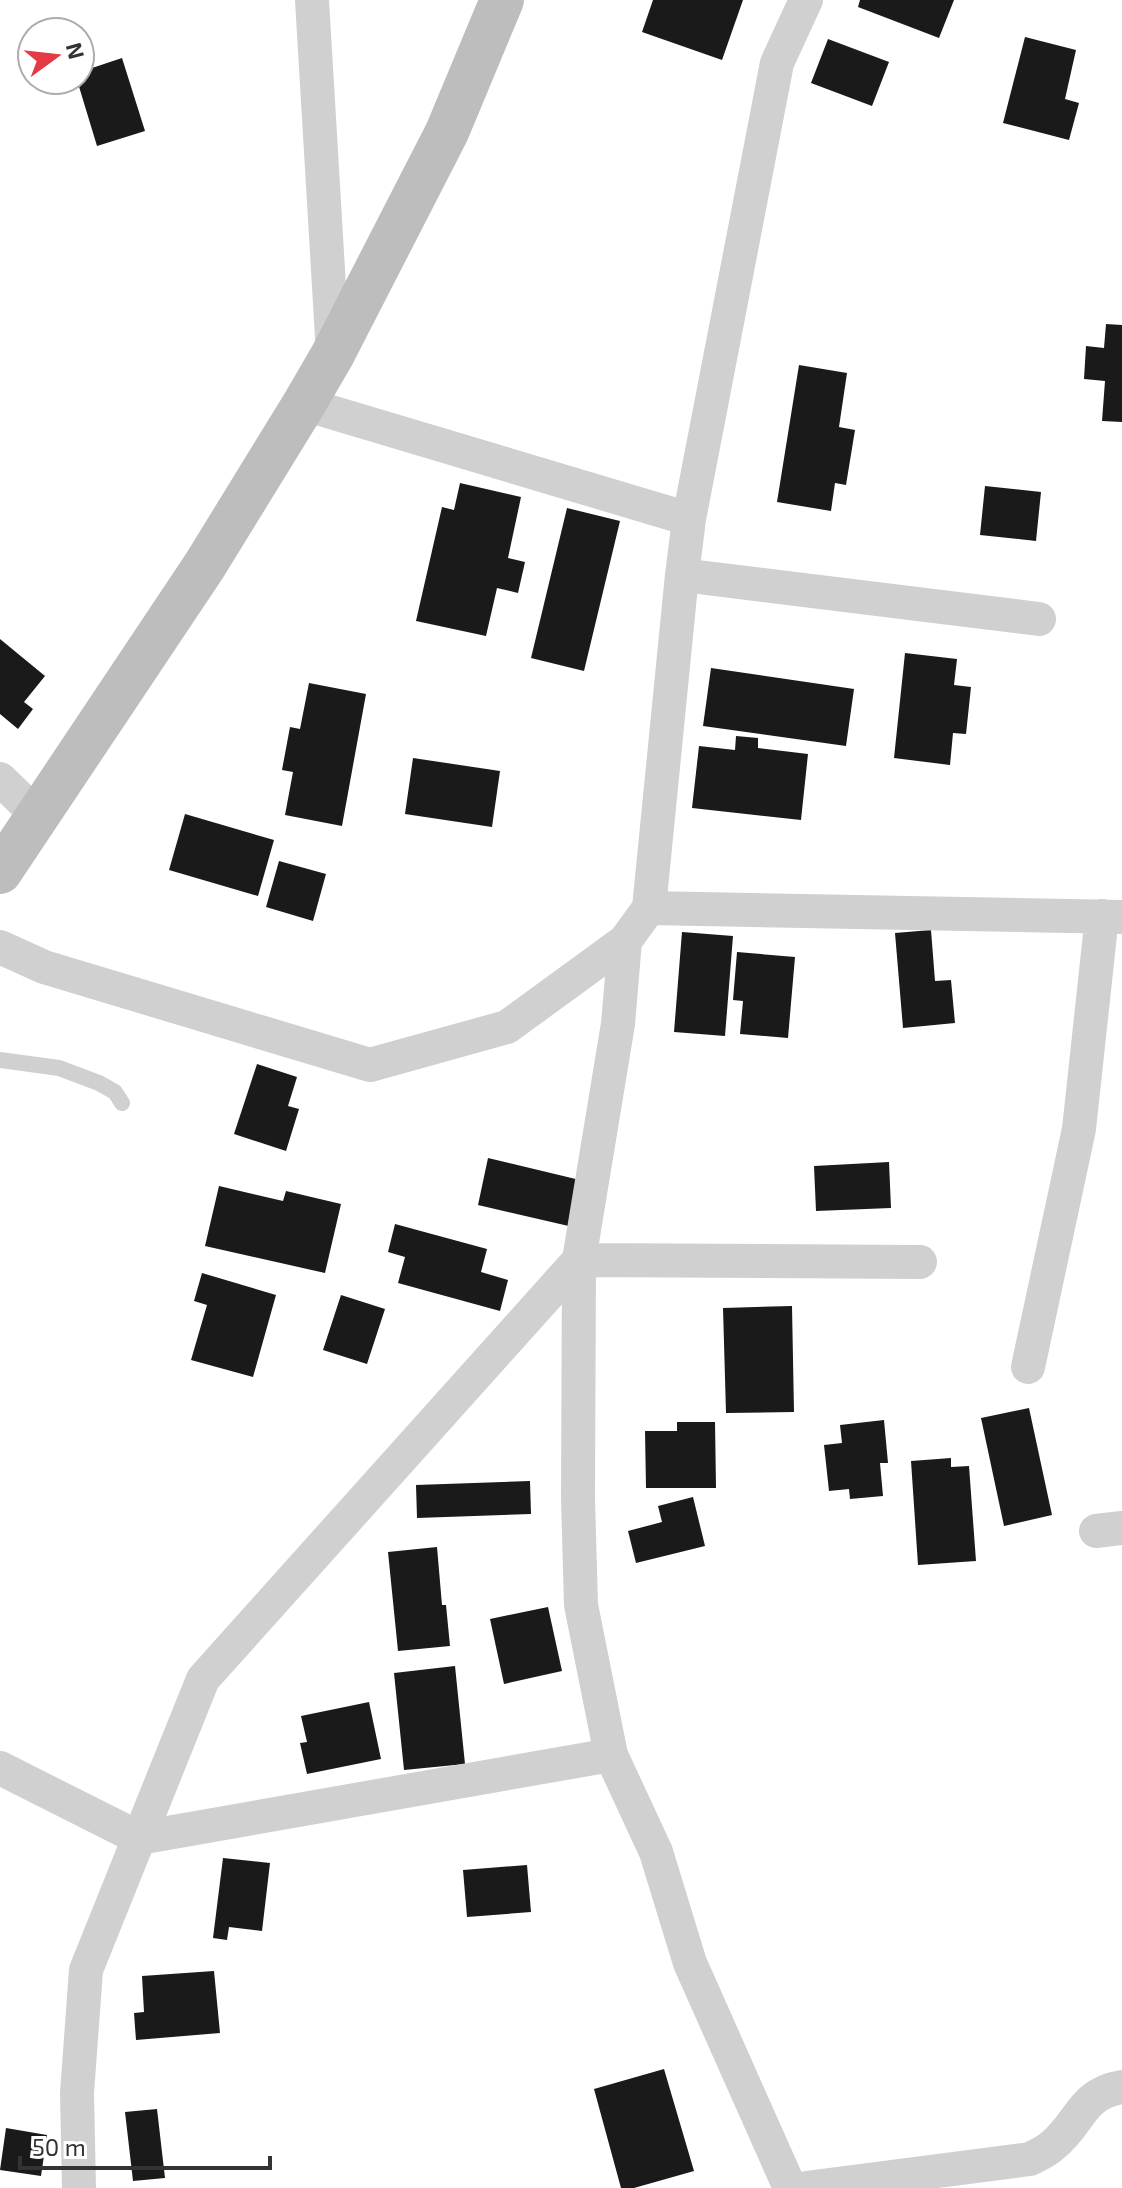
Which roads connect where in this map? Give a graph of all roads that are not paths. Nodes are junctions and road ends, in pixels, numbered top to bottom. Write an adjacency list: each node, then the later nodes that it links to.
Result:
1 (312, 0): 4 (street)
2 (502, 0): 4 (main road)
3 (806, 0): 6 (street)
4 (333, 354): 5 (main road)
5 (304, 404): 6 (street); 10 (main road)
6 (689, 519): 7 (street)
7 (682, 575): 8 (street); 12 (street)
8 (1039, 619)
9 (0, 779): 10 (street)
10 (37, 815): 11 (main road)
11 (0, 872)
12 (649, 908): 13 (street); 14 (street)
13 (1112, 916): 20 (street)
14 (625, 941): 15 (street); 18 (street)
15 (0, 947)
16 (0, 1060): 17 (lane)
17 (122, 1103)
18 (579, 1260): 19 (street); 21 (street); 23 (street)
19 (920, 1262)
20 (1028, 1367)
21 (611, 1755): 23 (street); 26 (street)
22 (0, 1768): 23 (street)
23 (139, 1838): 25 (street)
24 (1122, 2087): 27 (street)
25 (79, 2188)
26 (790, 2188)
27 (806, 2188)

